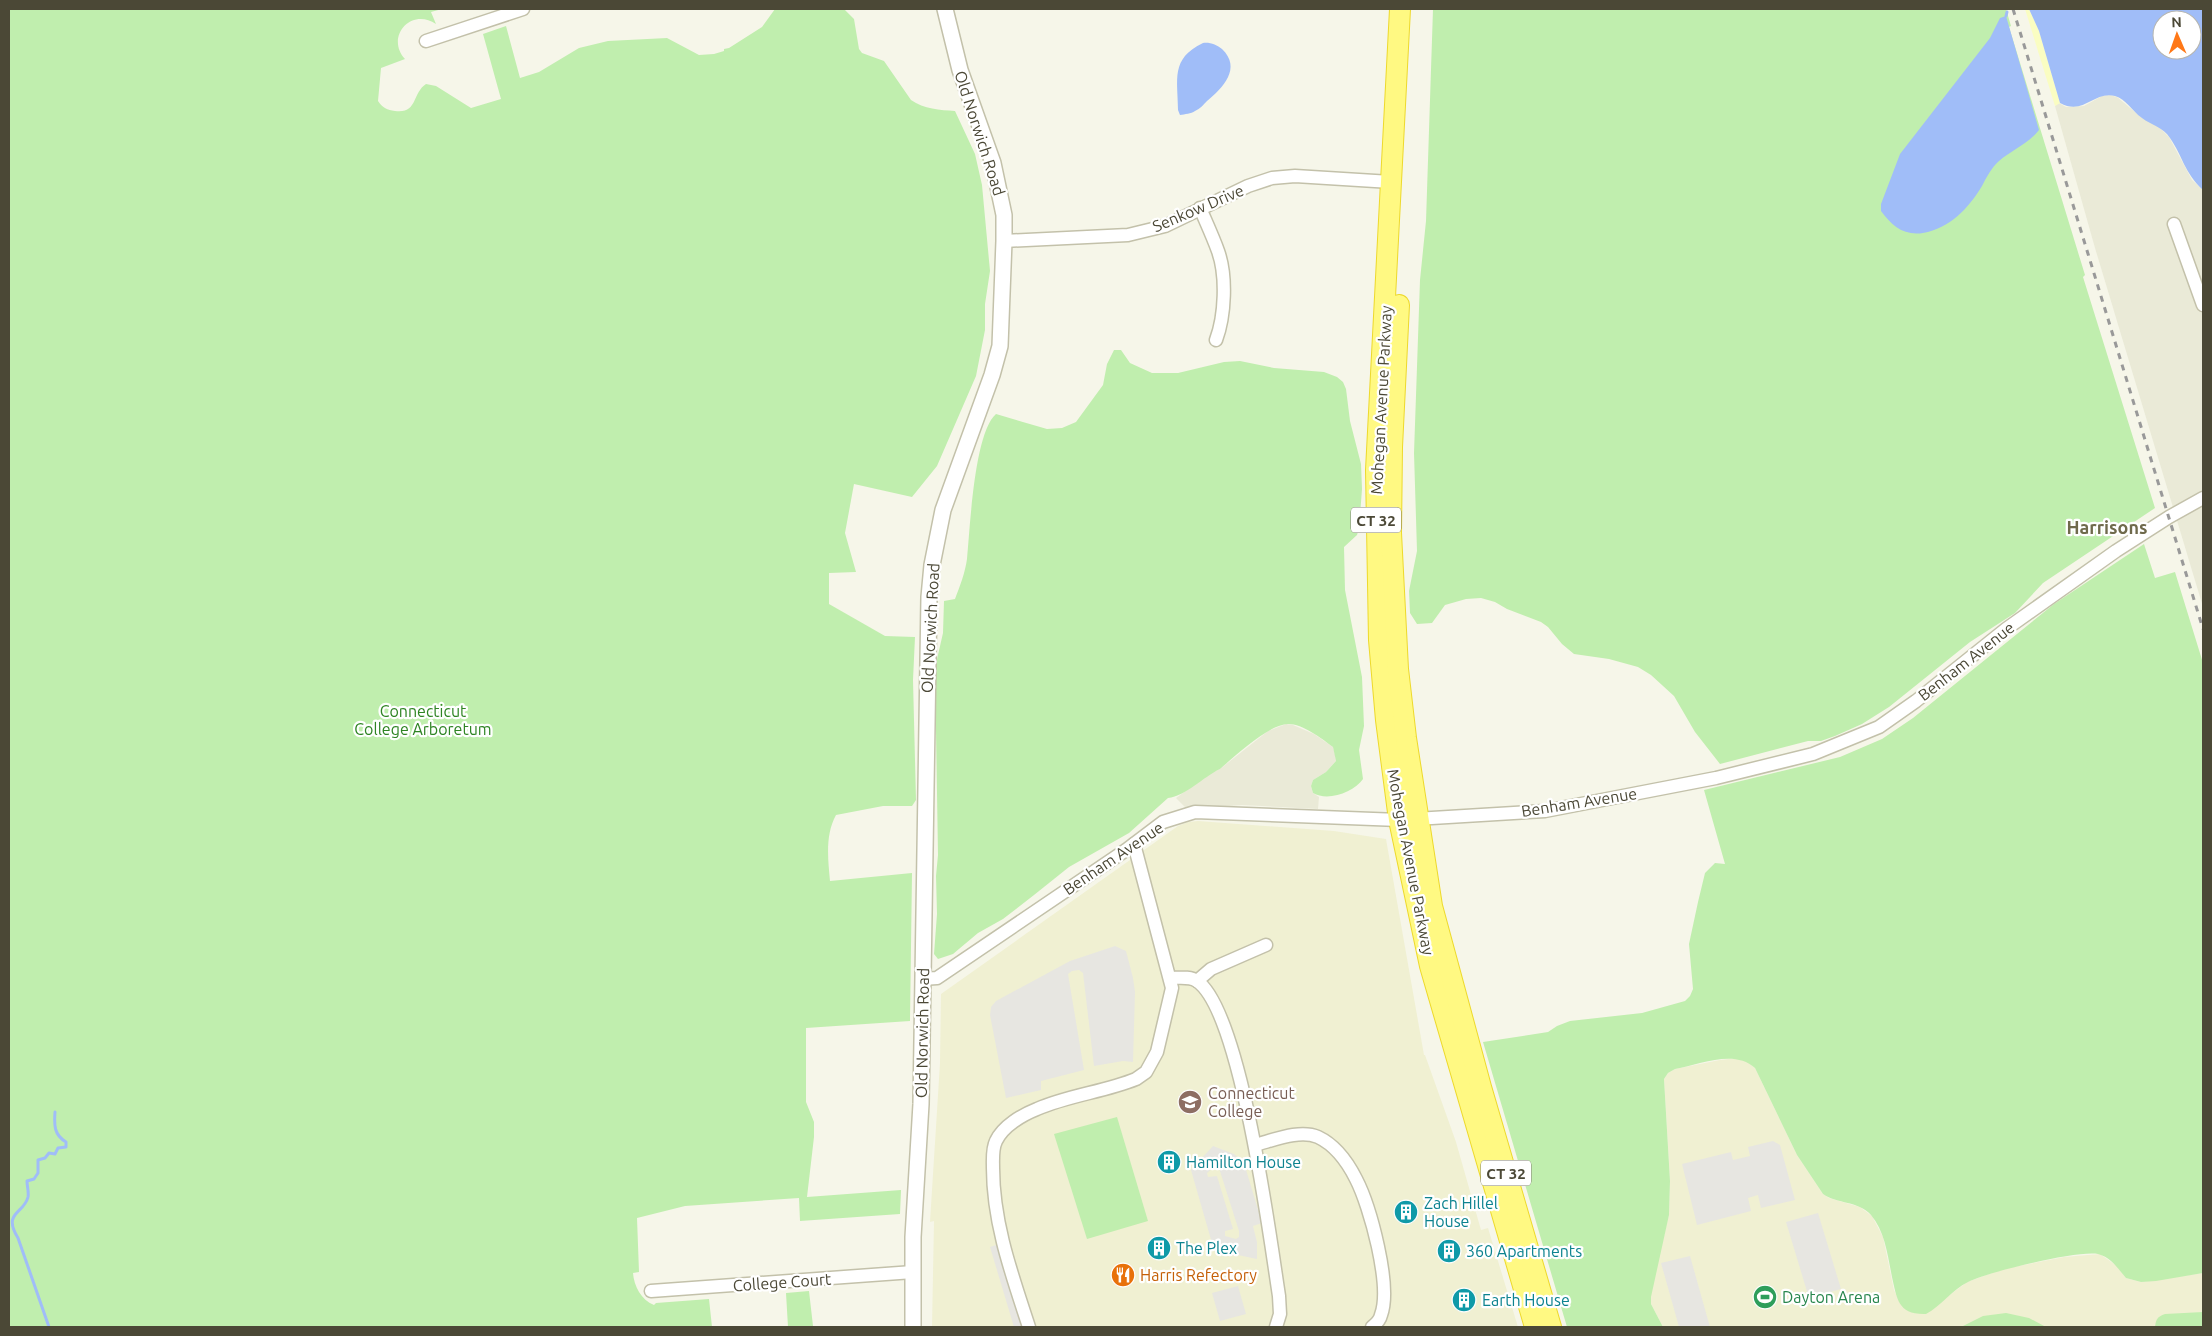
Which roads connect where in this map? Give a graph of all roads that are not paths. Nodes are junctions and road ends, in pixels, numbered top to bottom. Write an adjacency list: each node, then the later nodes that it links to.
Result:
1 (523, 9): 5 (street)
2 (945, 9): 9 (street, Old Norwich Road)
3 (1400, 9): 6 (highway, Mohegan Avenue Parkway / CT 32)
4 (1414, 9): 13 (highway, Mohegan Avenue Parkway / CT 32)
5 (426, 41)
6 (1391, 182): 7 (street, Senkow Drive); 13 (highway, Mohegan Avenue Parkway / CT 32)
7 (1200, 208): 9 (street, Senkow Drive); 11 (street)
8 (2174, 224): 10 (street)
9 (1004, 240): 17 (street, Old Norwich Road)
10 (2203, 305)
11 (1216, 340)
12 (2203, 498): 13 (street, Benham Avenue)
13 (1409, 820): 14 (street, Benham Avenue); 19 (highway, Mohegan Avenue Parkway / CT 32)
14 (1134, 844): 16 (street); 17 (street, Benham Avenue)
15 (1266, 945): 18 (street)
16 (1170, 978): 18 (street); 24 (street)
17 (922, 979): 21 (street, Old Norwich Road)
18 (1197, 981): 20 (street)
19 (1455, 1022): 27 (highway, CT 32); 28 (highway, CT 32)
20 (1255, 1145): 25 (street); 26 (street)
21 (913, 1272): 22 (street, College Court); 23 (street, Old Norwich Road)
22 (652, 1291)
23 (913, 1327)
24 (1029, 1327)
25 (1276, 1327)
26 (1372, 1327)
27 (1535, 1327)
28 (1551, 1327)

